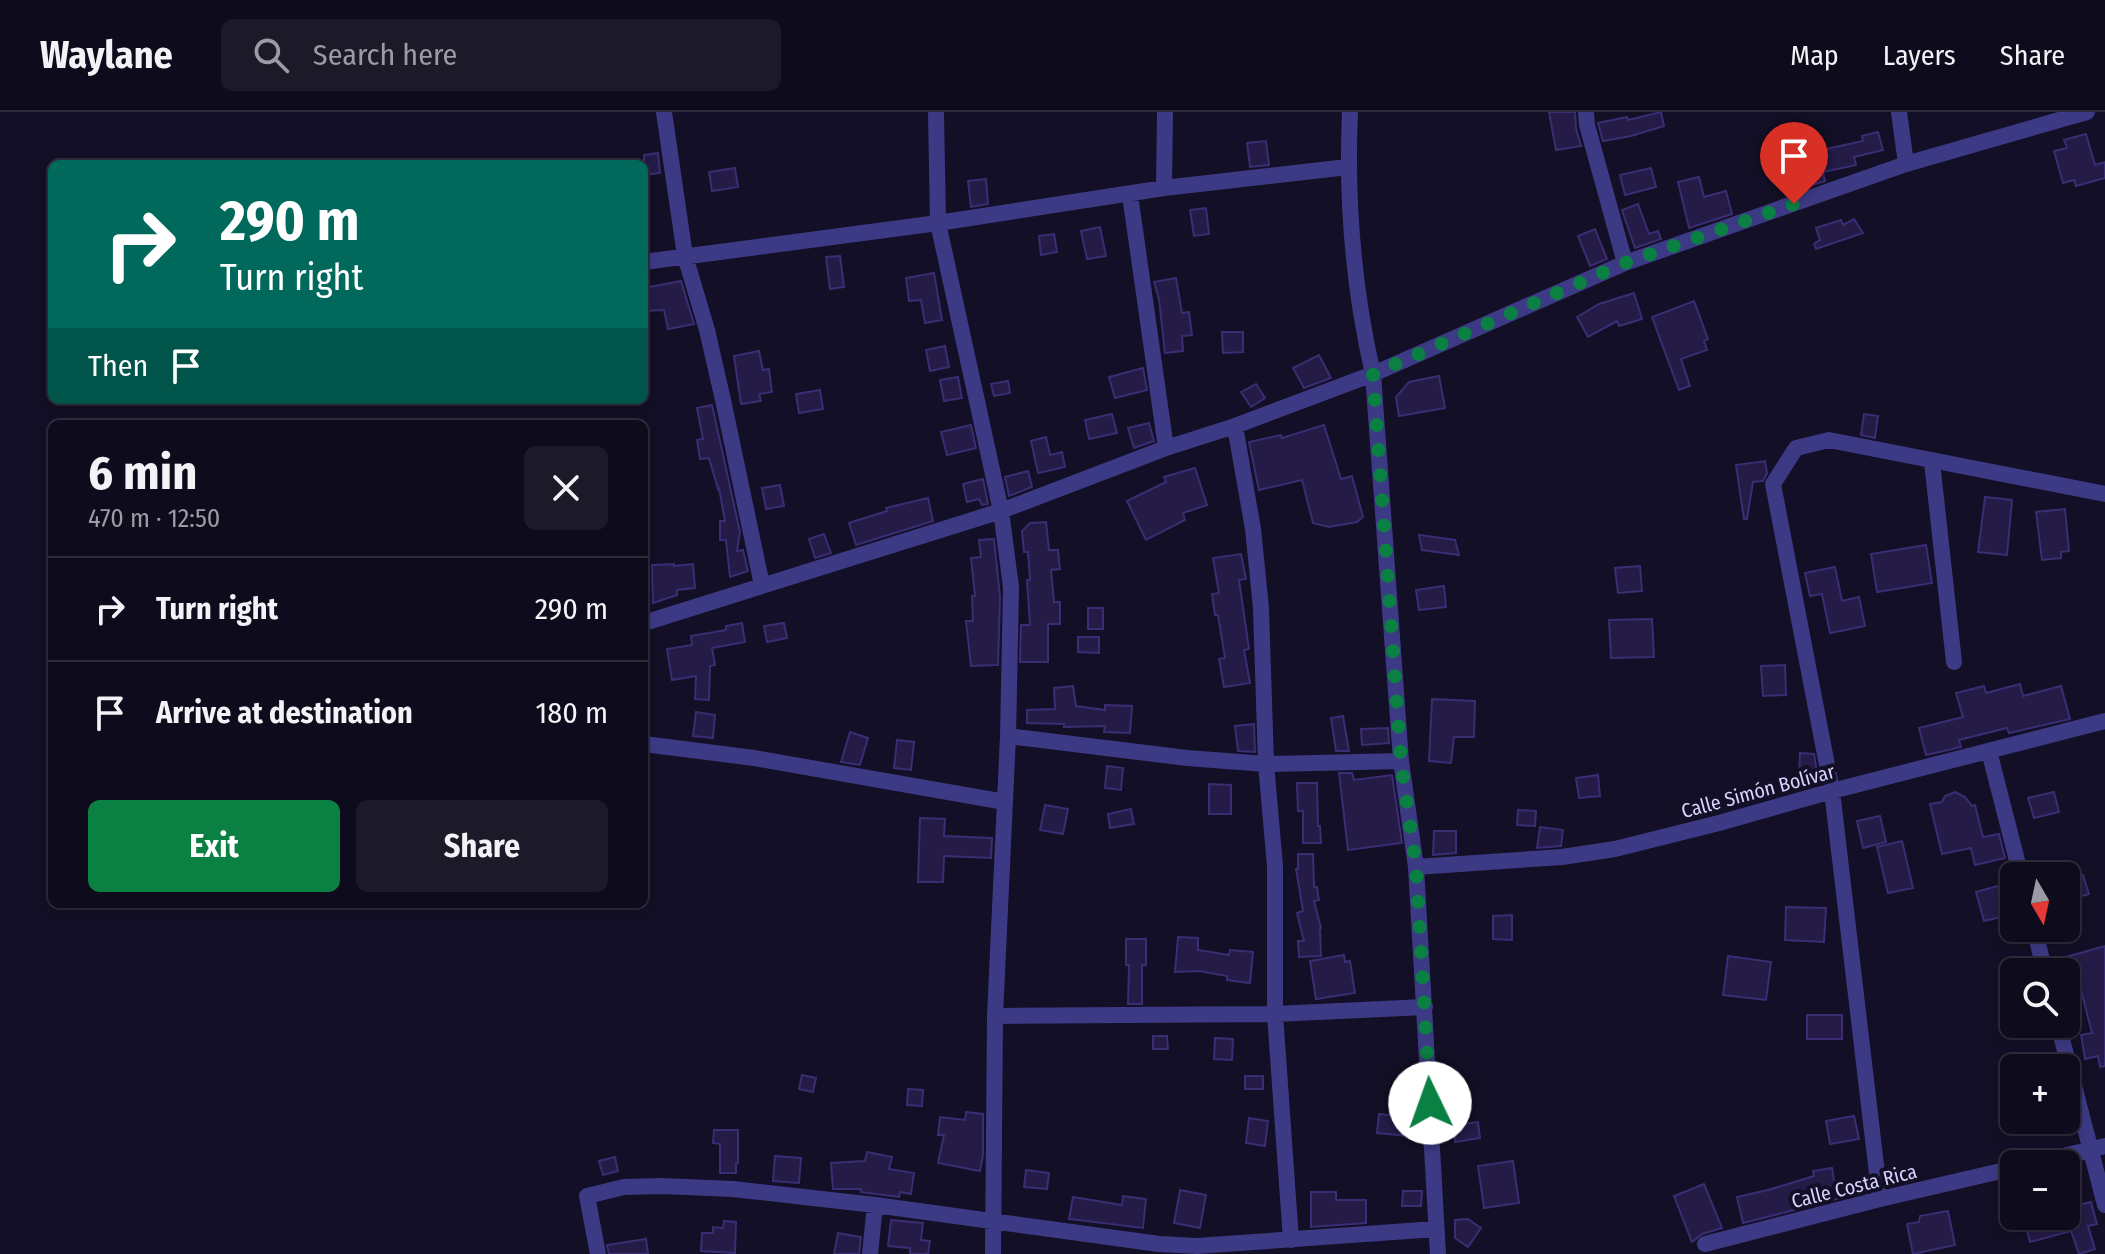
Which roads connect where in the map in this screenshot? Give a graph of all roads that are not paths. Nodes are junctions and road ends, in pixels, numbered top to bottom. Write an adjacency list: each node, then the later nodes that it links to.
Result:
1 (664, 112): 13 (street)
2 (936, 112): 12 (street)
3 (1165, 112): 10 (street)
4 (1350, 112): 9 (street)
5 (1586, 112): 15 (street)
6 (1899, 112): 8 (street)
7 (2087, 112): 8 (street)
8 (1906, 164): 15 (street)
9 (1348, 167): 10 (street); 16 (street)
10 (1164, 188): 11 (street)
11 (1130, 195): 12 (street); 18 (street)
12 (938, 223): 13 (street); 21 (street)
13 (685, 256): 14 (street); 22 (street)
14 (648, 261)
15 (1625, 263): 16 (street)
16 (1373, 374): 17 (street); 29 (street)
17 (1235, 426): 18 (street); 30 (street)
18 (1166, 448): 21 (street)
19 (1932, 462): 20 (street); 24 (street); 31 (street)
20 (2105, 494)
21 (1001, 511): 22 (street); 26 (street)
22 (762, 585): 23 (street)
23 (648, 622)
24 (1954, 662)
25 (2105, 721): 28 (street, Calle Simón Bolívar)
26 (1008, 736): 30 (street); 32 (street)
27 (648, 745): 32 (street)
28 (1989, 751): 31 (street, Calle Simón Bolívar); 33 (street)
29 (1401, 761): 30 (street); 34 (street)
30 (1266, 764): 36 (street)
31 (1832, 791): 34 (street, Calle Simón Bolívar); 41 (street)
32 (1005, 802): 37 (street)
33 (2017, 862)
34 (1416, 867): 35 (street)
35 (1425, 1007): 36 (street); 45 (street)
36 (1275, 1014): 37 (street); 46 (street)
37 (995, 1016): 44 (street)
38 (2063, 1038): 39 (street)
39 (2098, 1148): 43 (street)
40 (2000, 1171): 41 (street, Calle Costa Rica)
41 (1880, 1199): 47 (street, Calle Costa Rica)
42 (875, 1205): 44 (street); 48 (street); 49 (street)
43 (2105, 1205)
44 (994, 1221): 46 (street); 50 (street)
45 (1436, 1229): 46 (street); 51 (street)
46 (1291, 1240)
47 (1705, 1244)
48 (598, 1254)
49 (870, 1254)
50 (993, 1254)
51 (1438, 1254)

